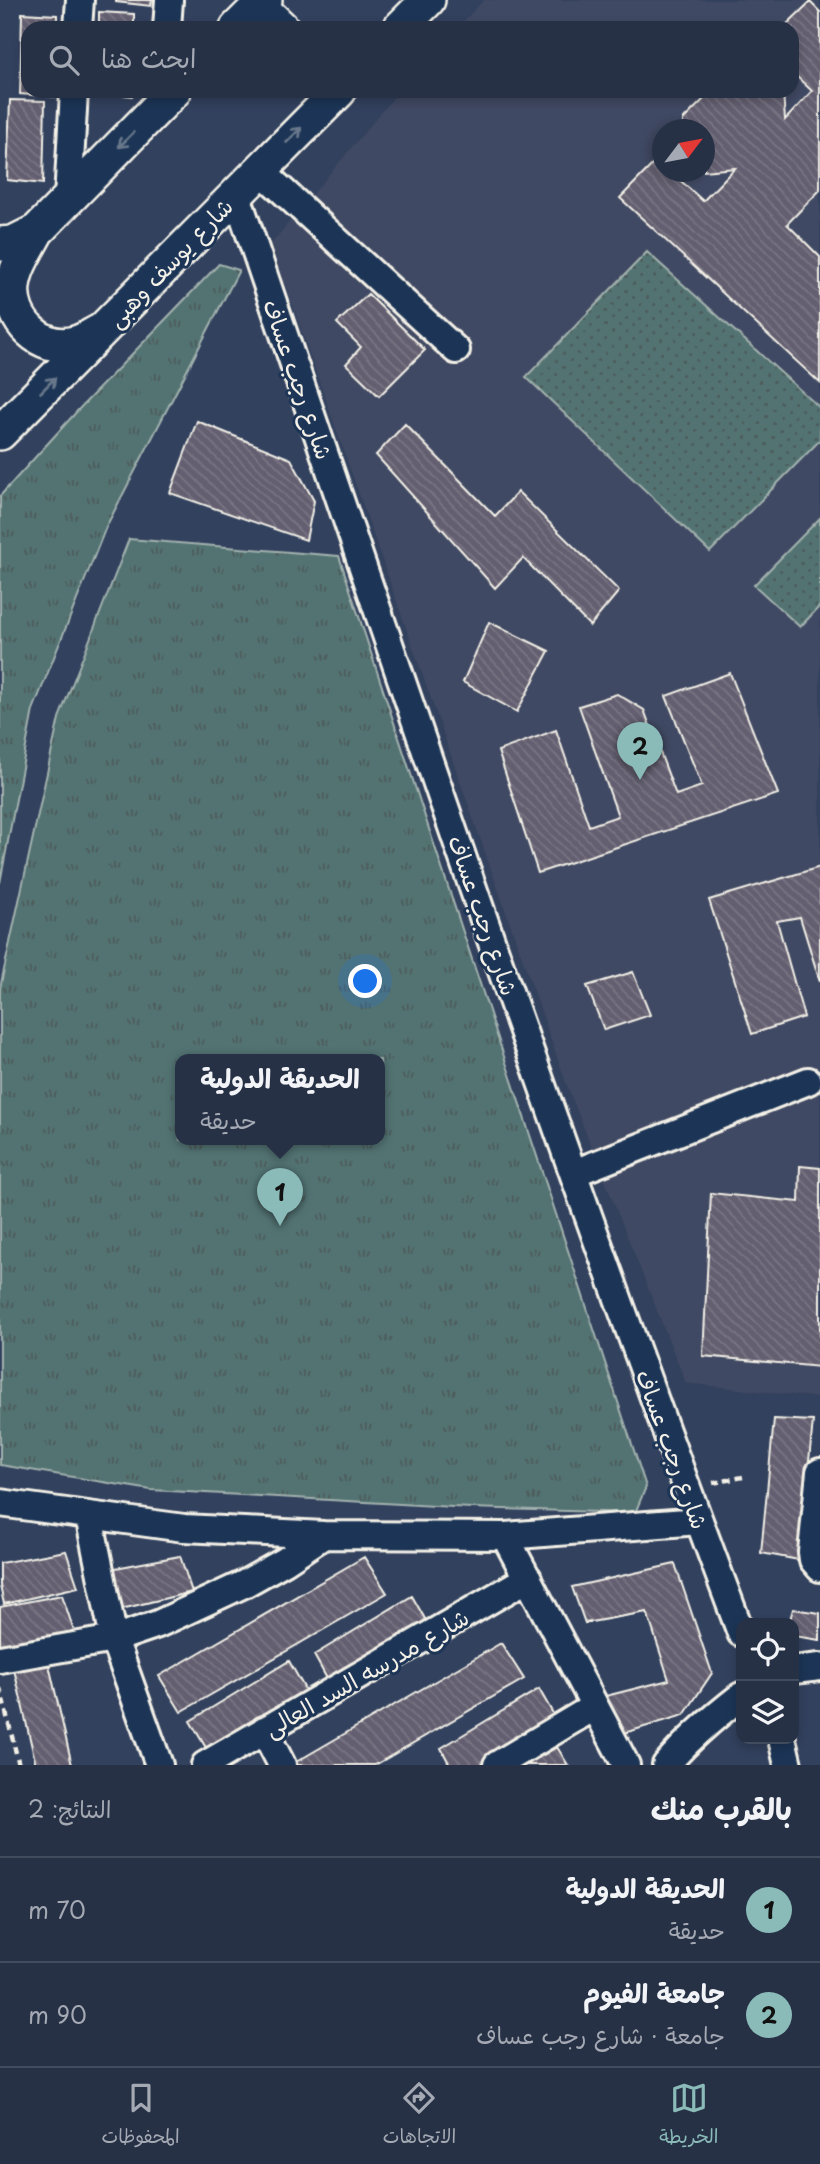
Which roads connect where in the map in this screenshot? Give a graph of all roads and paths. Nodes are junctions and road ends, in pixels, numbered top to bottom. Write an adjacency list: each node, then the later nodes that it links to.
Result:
1 (80, 0): 4 (street)
2 (169, 0): 5 (street)
3 (428, 0): 6 (main road)
4 (78, 21)
5 (168, 21)
6 (407, 21)
7 (74, 98): 12 (street)
8 (163, 98): 12 (main road, one-way to 12)
9 (332, 98): 10 (main road, شارع يوسف وهبى, one-way to 9)
10 (260, 170): 11 (main road, شارع يوسف وهبى); 16 (street)
11 (236, 193): 15 (main road, شارع يوسف وهبى); 19 (street, شارع رجب عساف)
12 (68, 199): 13 (main road)
13 (37, 231): 14 (main road); 15 (main road)
14 (0, 244)
15 (106, 328): 17 (main road, شارع يوسف وهبى, one-way to 15)
16 (456, 349)
17 (0, 433)
18 (808, 1081): 19 (street)
19 (574, 1174): 23 (street, شارع رجب عساف)
20 (820, 1472): 26 (street)
21 (0, 1503): 22 (street)
22 (89, 1516): 24 (street); 29 (street)
23 (699, 1521): 25 (street); 28 (street, شارع رجب عساف)
24 (324, 1535): 25 (street); 29 (street)
25 (505, 1536): 27 (street)
26 (820, 1568)
27 (528, 1578): 35 (street); 36 (street, شارع مدرسه السد العالى)
28 (736, 1620)
29 (114, 1639): 30 (street); 39 (street)
30 (0, 1659)
31 (820, 1667): 32 (street)
32 (799, 1669)
33 (0, 1688): 38 (path)
34 (736, 1700): 44 (street)
35 (594, 1707): 42 (street); 43 (street)
36 (264, 1730): 40 (street, شارع مدرسه السد العالى); 41 (street)
37 (783, 1744): 45 (street)
38 (19, 1765)
39 (159, 1765)
40 (205, 1765)
41 (282, 1765)
42 (498, 1765)
43 (626, 1765)
44 (666, 1765)
45 (788, 1765)

